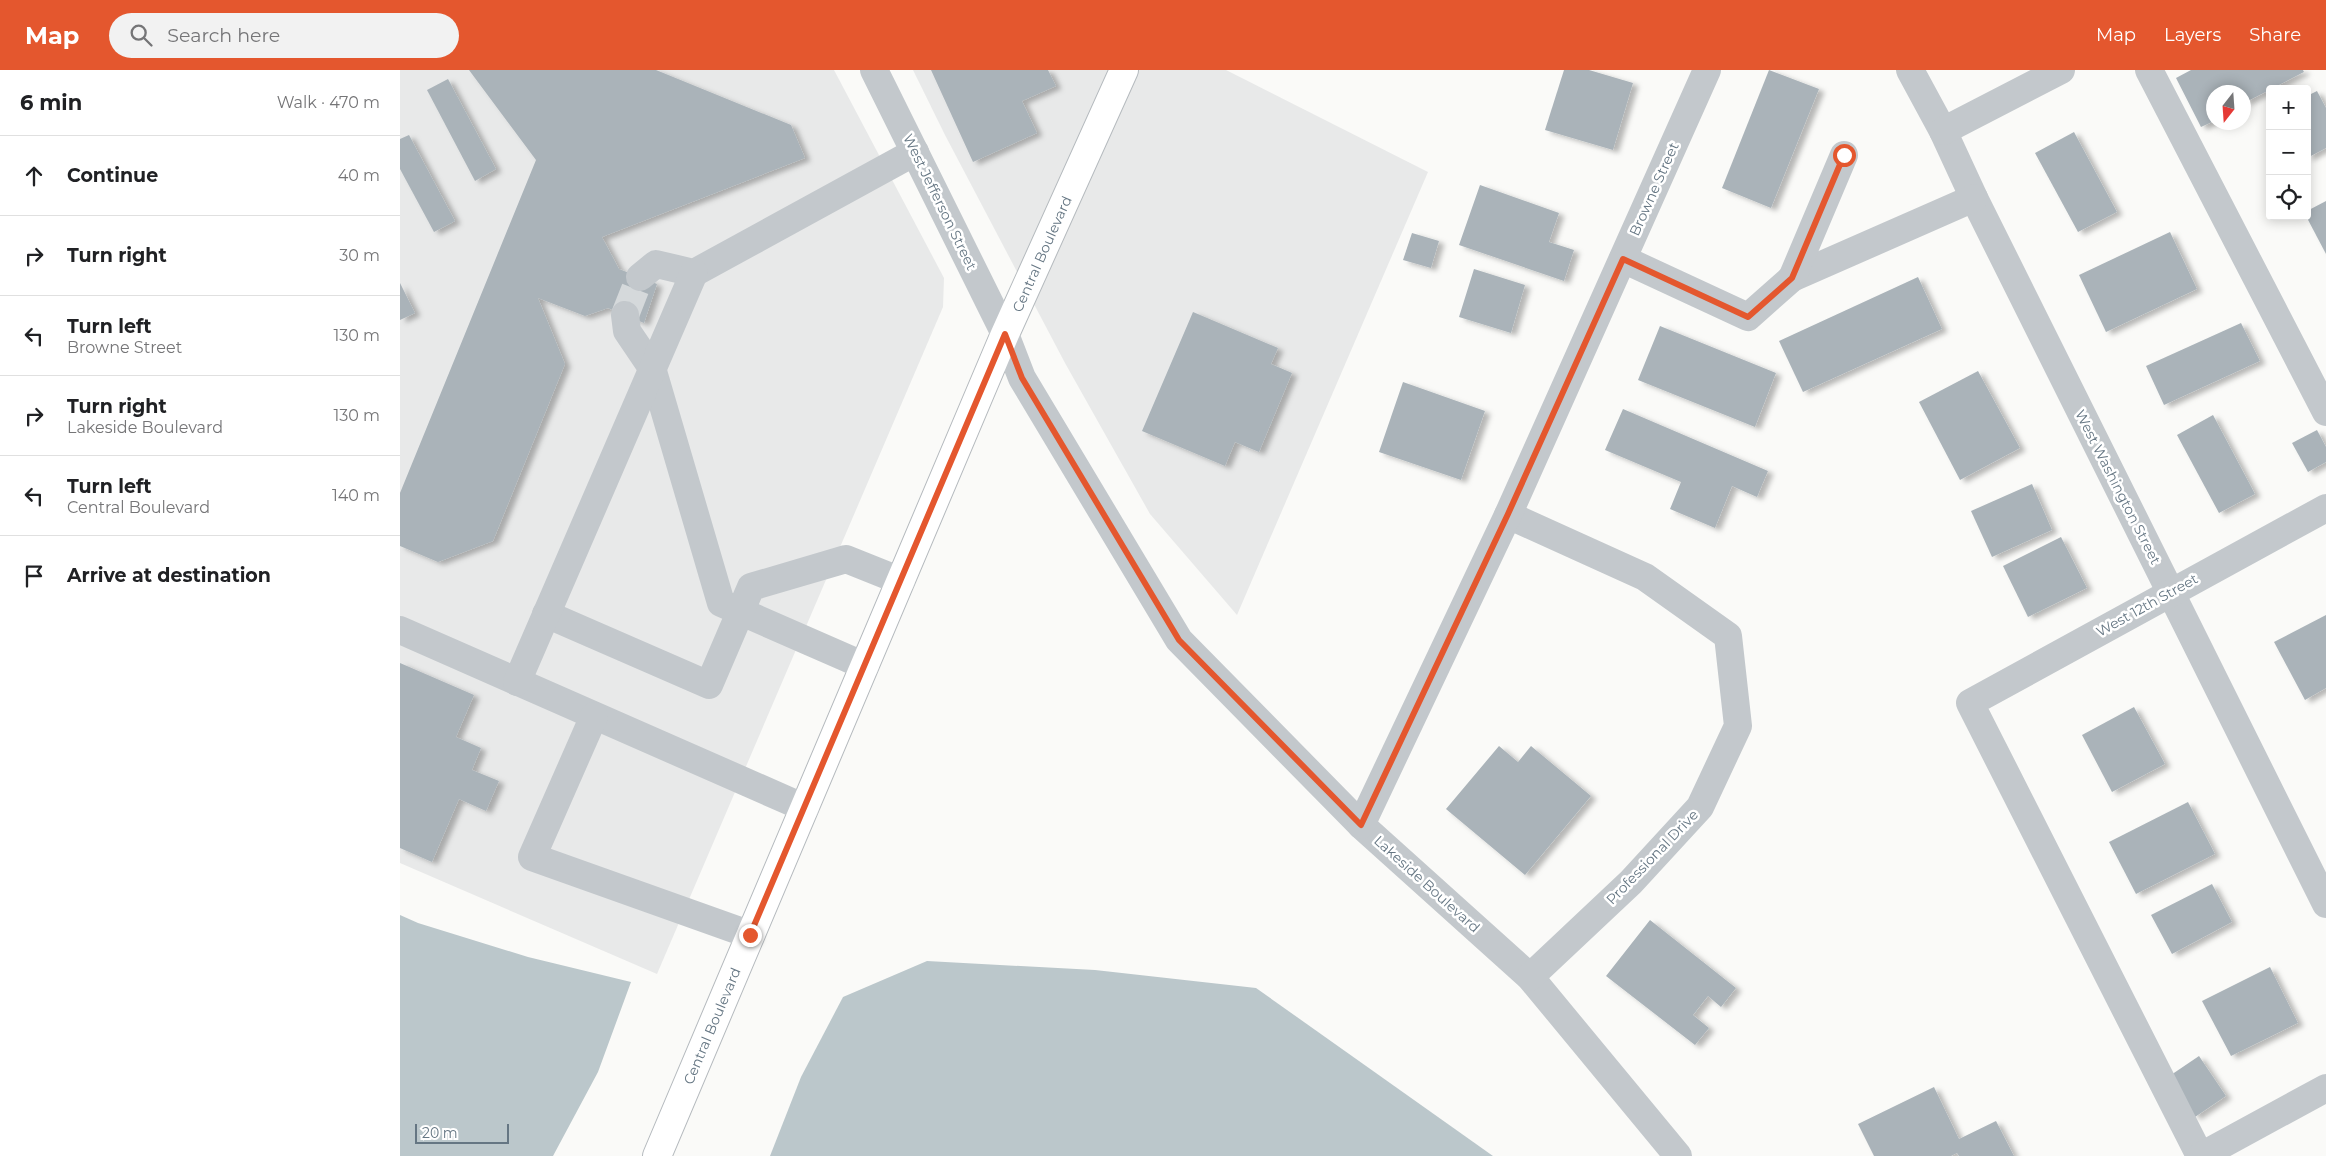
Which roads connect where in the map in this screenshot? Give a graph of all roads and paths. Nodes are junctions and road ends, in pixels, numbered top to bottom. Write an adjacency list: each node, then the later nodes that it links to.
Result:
1 (874, 70): 8 (street, West Jefferson Street)
2 (1124, 70): 16 (main road, Central Boulevard)
3 (1707, 70): 11 (street, Browne Street)
4 (1910, 70): 7 (street, West Washington Street)
5 (2061, 70): 7 (street)
6 (2149, 70): 18 (street)
7 (1943, 131): 10 (street, West Washington Street)
8 (915, 152): 12 (street); 16 (street, West Jefferson Street)
9 (1844, 155): 14 (street)
10 (1974, 198): 14 (street); 22 (street, West Washington Street)
11 (1623, 259): 14 (street); 20 (street, Browne Street)
12 (694, 273): 13 (street); 17 (street)
13 (640, 277)
14 (1792, 278)
15 (625, 315): 17 (street)
16 (1005, 334): 21 (main road, Central Boulevard); 30 (street, Lakeside Boulevard)
17 (652, 368): 23 (street); 24 (street)
18 (2326, 412)
19 (2326, 508): 22 (street, West 12th Street)
20 (1508, 514): 30 (street, Browne Street); 33 (street, Professional Drive)
21 (901, 581): 23 (street); 26 (main road, Central Boulevard)
22 (2171, 592): 31 (street, West Washington Street); 37 (street, West 12th Street)
23 (741, 611): 24 (street); 26 (street)
24 (546, 614): 27 (street)
25 (400, 630): 27 (street)
26 (865, 666): 29 (main road, Central Boulevard)
27 (517, 682): 28 (street)
28 (594, 716): 29 (street); 32 (street)
29 (805, 808): 32 (main road, Central Boulevard)
30 (1361, 825): 33 (street, Lakeside Boulevard)
31 (2326, 904)
32 (750, 935): 35 (main road, Central Boulevard)
33 (1530, 976): 36 (street, Lakeside Boulevard)
34 (2326, 1088): 37 (street)
35 (657, 1156)
36 (1678, 1156)
37 (2200, 1156)

